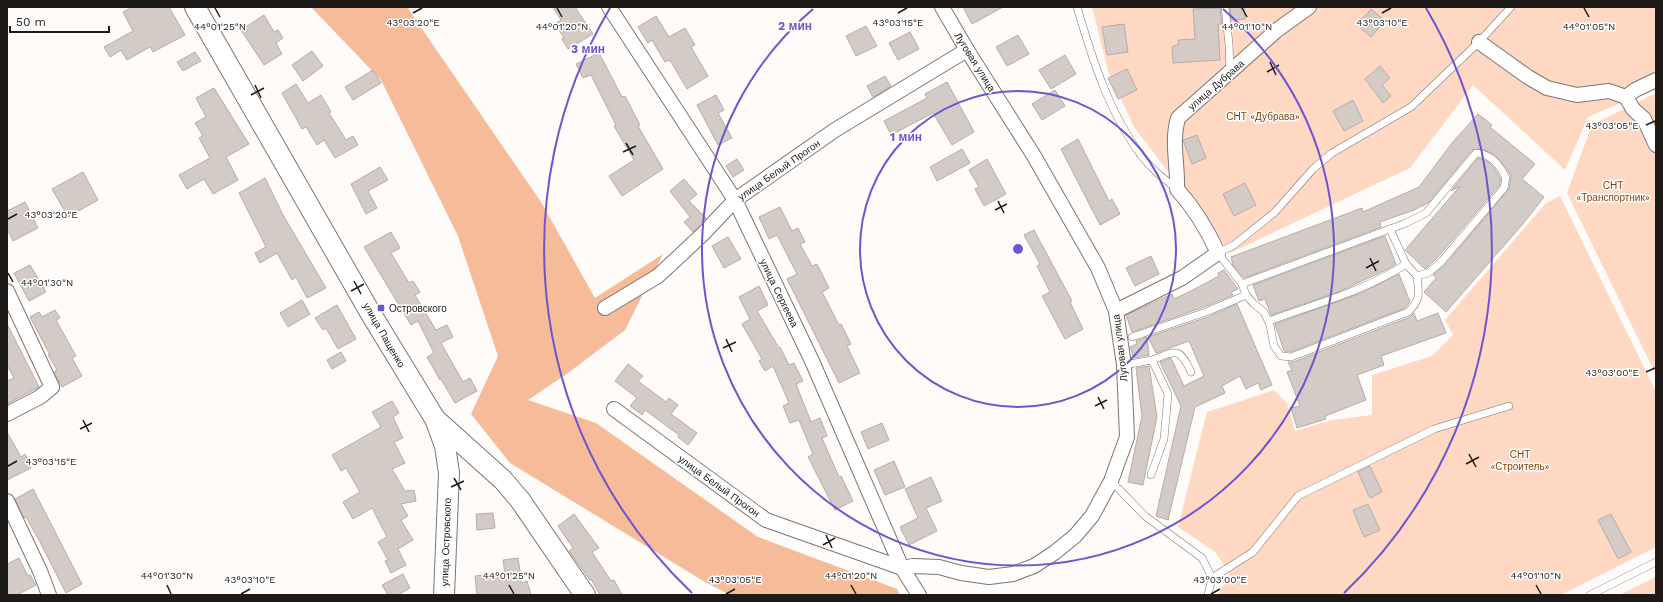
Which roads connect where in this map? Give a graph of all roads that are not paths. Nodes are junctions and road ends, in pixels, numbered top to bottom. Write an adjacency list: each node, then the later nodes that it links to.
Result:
1 (195, 7): 33 (street, улица Пащенко)
2 (609, 7): 15 (street, улица Сергеева)
3 (942, 7): 9 (street, Луговая улица)
4 (1077, 7): 14 (lane)
5 (1225, 7): 10 (lane)
6 (1310, 7): 10 (street, улица Дубрава)
7 (1511, 7): 8 (lane)
8 (1479, 42): 12 (street); 17 (lane)
9 (967, 50): 15 (street, улица Белый Прогон); 24 (street, Луговая улица)
10 (1230, 71): 14 (street, улица Дубрава)
11 (1656, 80): 12 (street)
12 (1626, 97): 13 (street)
13 (1656, 145)
14 (1177, 189): 17 (street)
15 (735, 200): 23 (street, улица Белый Прогон); 38 (street, улица Сергеева)
16 (1390, 229): 18 (lane); 19 (lane); 20 (lane)
17 (1218, 253): 20 (lane); 24 (street)
18 (1406, 264): 19 (lane); 25 (lane)
19 (1417, 276): 25 (lane)
20 (1242, 284): 22 (lane)
21 (7, 290): 32 (street)
22 (1246, 295): 25 (lane); 26 (lane)
23 (605, 308)
24 (1116, 311): 28 (street, Луговая улица)
25 (1269, 321)
26 (1132, 337)
27 (1152, 360): 28 (lane); 29 (lane); 34 (lane)
28 (1124, 365): 35 (street, Луговая улица)
29 (1190, 372)
30 (1509, 406): 39 (lane)
31 (614, 409): 38 (street, улица Белый Прогон)
32 (7, 414)
33 (435, 419): 41 (street, улица Островского); 42 (street, улица Пащенко)
34 (1151, 475)
35 (1111, 481): 38 (street, Луговая улица); 39 (lane)
36 (7, 501): 40 (street)
37 (1656, 562): 45 (lane)
38 (902, 568): 43 (street, улица Сергеева)
39 (1212, 578): 44 (lane)
40 (49, 595)
41 (444, 595)
42 (585, 595)
43 (919, 595)
44 (1208, 595)
45 (1590, 595)

